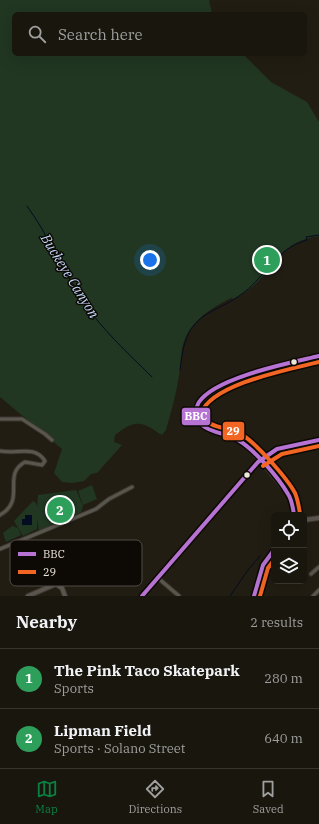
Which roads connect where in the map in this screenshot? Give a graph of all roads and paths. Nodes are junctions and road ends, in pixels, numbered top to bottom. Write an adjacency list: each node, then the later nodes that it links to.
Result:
1 (319, 356): 6 (street)
2 (0, 419): 3 (street)
3 (52, 440)
4 (319, 440): 6 (street)
5 (0, 451): 9 (street)
6 (260, 460): 8 (street); 18 (street)
7 (132, 487): 12 (street)
8 (294, 512)
9 (0, 514)
10 (319, 518): 11 (street)
11 (307, 520)
12 (22, 540)
13 (10, 545): 14 (street)
14 (0, 549)
15 (271, 554): 26 (street)
16 (319, 567): 17 (street)
17 (310, 574)
18 (158, 578): 24 (street); 25 (street)
19 (51, 586): 22 (street)
20 (59, 586): 23 (street)
21 (319, 590): 27 (street)
22 (28, 596)
23 (65, 596)
24 (142, 596)
25 (179, 596)
26 (254, 596)
27 (313, 596)

